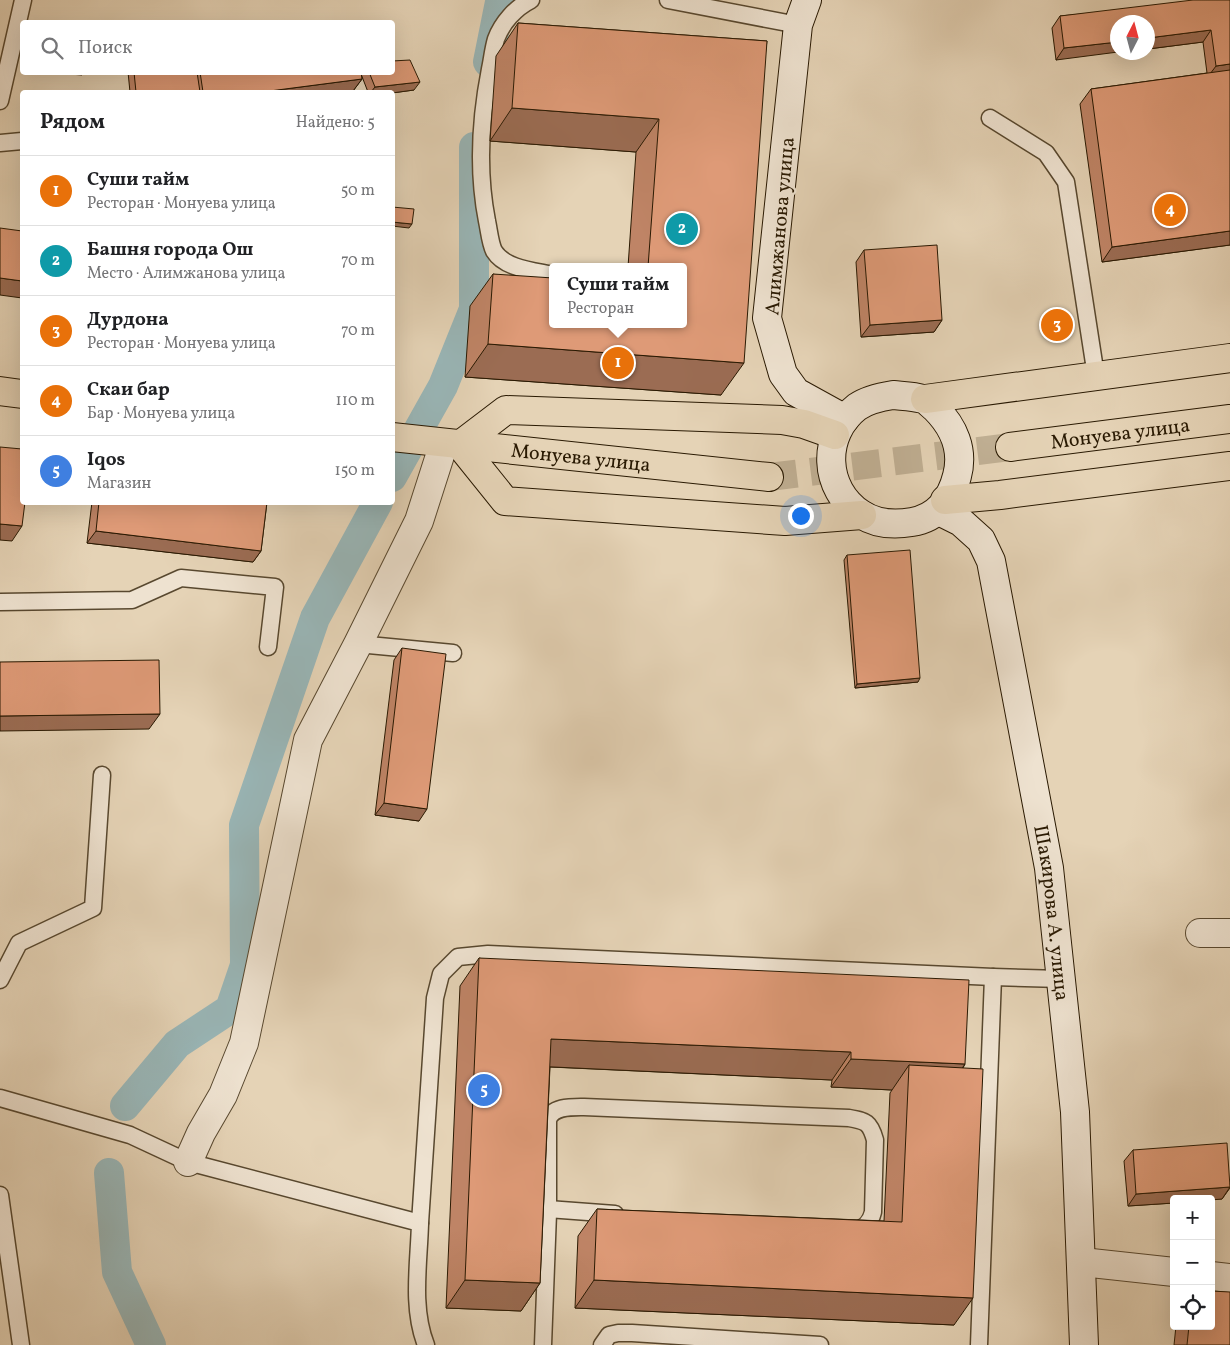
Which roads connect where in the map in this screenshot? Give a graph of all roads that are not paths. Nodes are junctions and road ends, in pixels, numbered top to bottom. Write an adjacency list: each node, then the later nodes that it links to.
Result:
1 (23, 0): 5 (lane)
2 (530, 0): 9 (lane)
3 (668, 0): 4 (lane)
4 (802, 12): 16 (street, Алимжанова улица)
5 (0, 101)
6 (990, 118): 11 (lane)
7 (20, 141): 8 (lane)
8 (0, 143)
9 (549, 274)
10 (1230, 358): 11 (main road)
11 (1096, 376): 14 (main road)
12 (0, 391): 13 (main road)
13 (20, 394)
14 (925, 399): 16 (street); 22 (street)
15 (1230, 419): 19 (main road, Монуева улица)
16 (840, 427): 18 (main road); 23 (street)
17 (395, 437): 18 (main road, Монуева улица)
18 (444, 443): 21 (main road, Монуева улица); 23 (main road); 25 (street)
19 (1010, 448)
20 (1230, 466): 22 (main road)
21 (770, 477)
22 (942, 506): 23 (street); 32 (street, Шакирова А. улица)
23 (862, 515)
24 (0, 602): 26 (lane)
25 (358, 644): 27 (lane); 35 (street)
26 (268, 647)
27 (453, 653)
28 (102, 775): 33 (lane)
29 (1230, 933): 30 (street)
30 (1200, 934)
31 (993, 977): 32 (lane); 39 (lane); 50 (lane)
32 (1061, 978): 41 (street, Шакирова А. улица)
33 (0, 980)
34 (0, 1098): 35 (lane)
35 (188, 1162): 39 (lane)
36 (0, 1195): 45 (lane)
37 (548, 1209): 38 (lane); 40 (lane); 47 (lane)
38 (626, 1215)
39 (420, 1223): 46 (lane)
40 (832, 1230)
41 (1082, 1262): 42 (street); 51 (street, Шакирова А. улица)
42 (1170, 1272)
43 (1215, 1276): 44 (street)
44 (1230, 1278)
45 (21, 1345)
46 (426, 1345)
47 (543, 1345)
48 (602, 1345): 49 (lane)
49 (820, 1345)
50 (979, 1345)
51 (1084, 1345)

